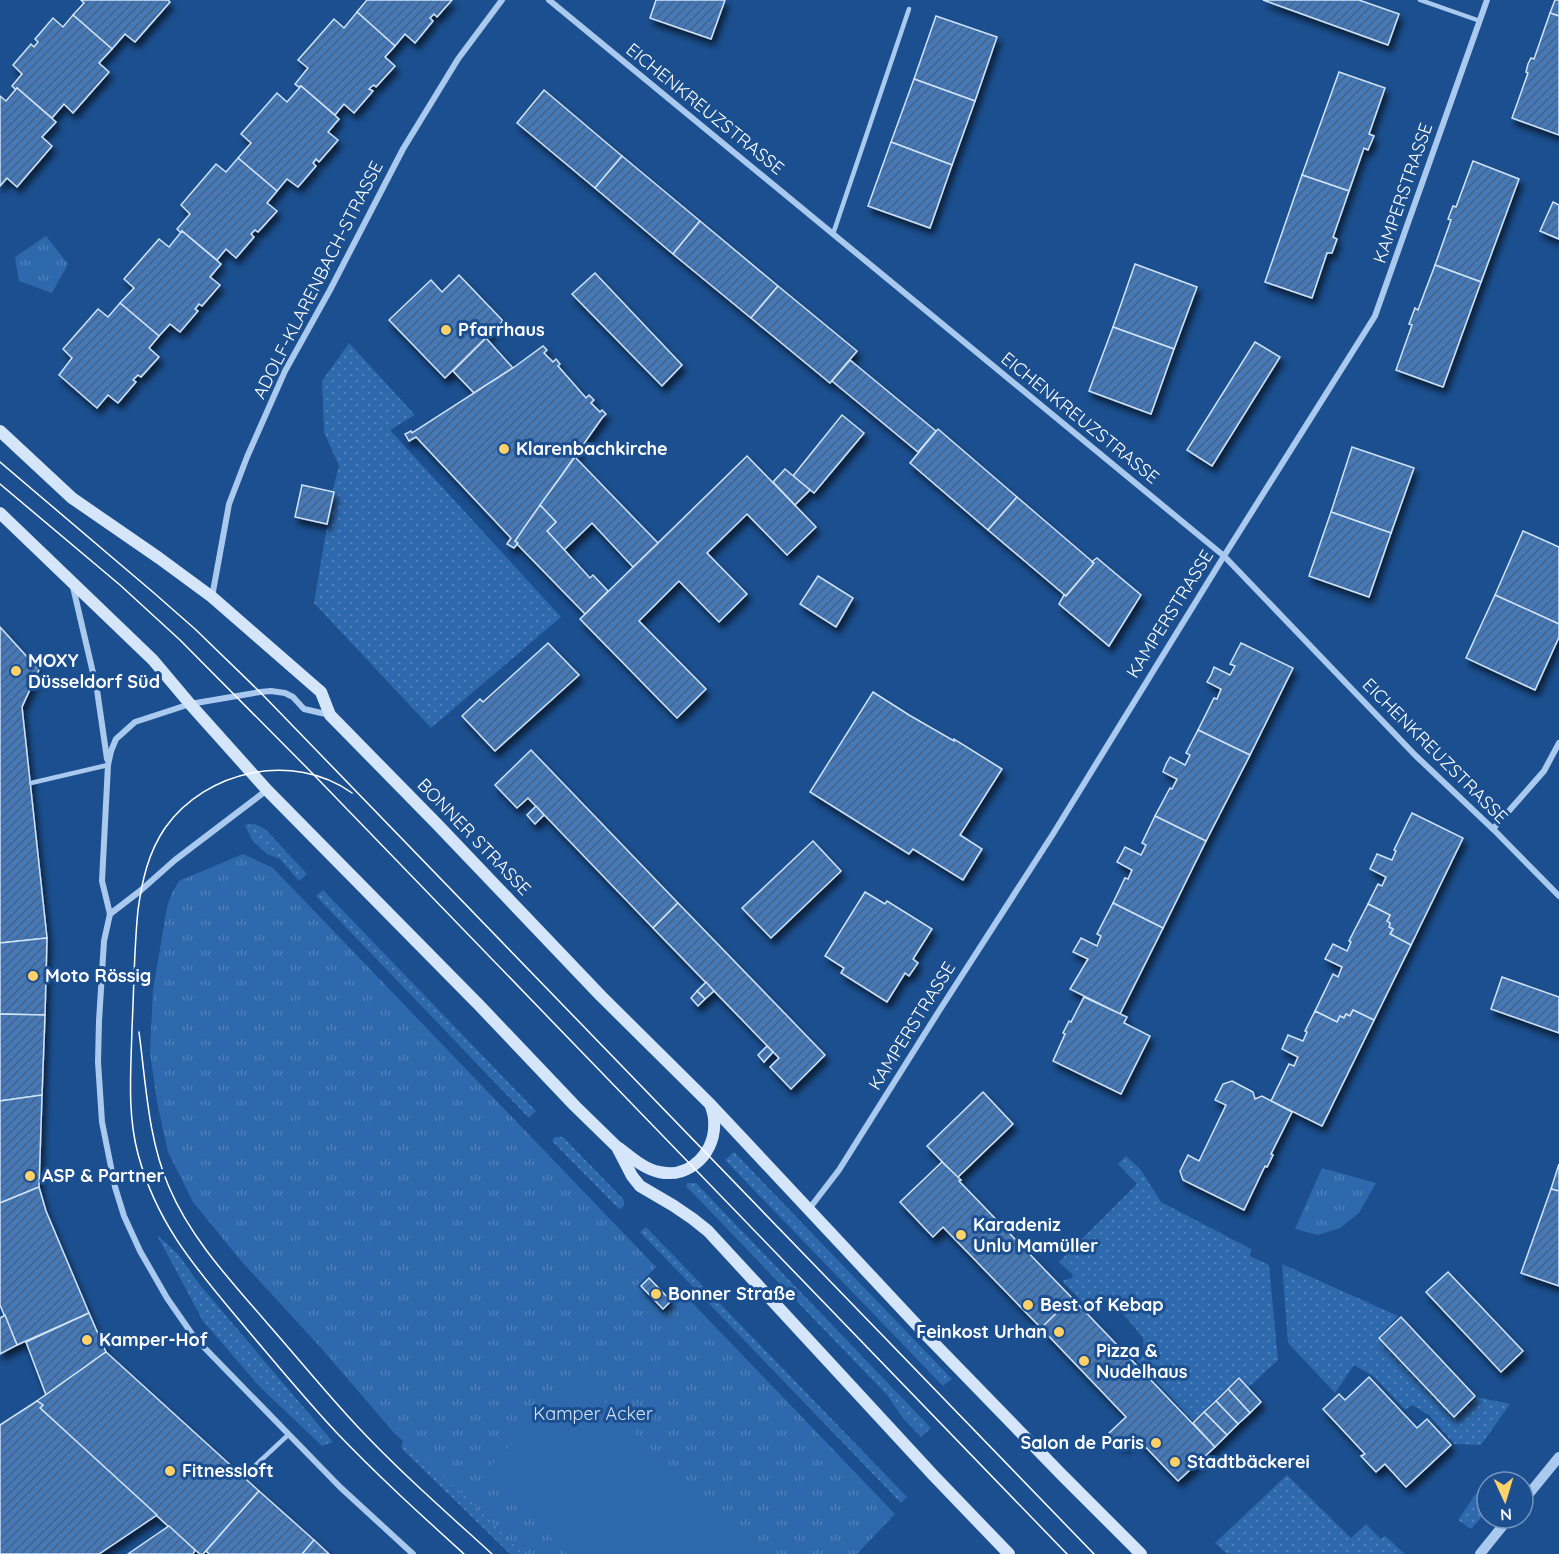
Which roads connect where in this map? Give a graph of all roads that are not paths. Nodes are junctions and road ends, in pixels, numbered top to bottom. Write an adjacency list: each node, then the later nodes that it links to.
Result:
1 (502, 0): 12 (street, ADOLF-KLARENBACH-STRASSE)
2 (549, 0): 7 (street, EICHENKREUZSTRASSE)
3 (1420, 0): 6 (lane)
4 (1487, 0): 6 (street, KAMPERSTRASSE)
5 (909, 9): 7 (lane)
6 (1480, 21): 10 (street, KAMPERSTRASSE)
7 (833, 234): 10 (street, EICHENKREUZSTRASSE)
8 (0, 431): 12 (main road, BONNER STRASSE)
9 (0, 513): 11 (main road)
10 (1224, 556): 19 (street, EICHENKREUZSTRASSE); 24 (street, KAMPERSTRASSE)
11 (72, 580): 13 (main road); 16 (street, BONNER STRASSE)
12 (212, 597): 14 (main road, BONNER STRASSE)
13 (190, 705): 14 (street, BONNER STRASSE); 16 (street, BONNER STRASSE); 18 (main road)
14 (330, 715): 22 (main road, BONNER STRASSE)
15 (1559, 743): 19 (street)
16 (108, 765): 17 (lane); 21 (street, BONNER STRASSE)
17 (31, 783)
18 (267, 790): 21 (street); 23 (main road)
19 (1494, 829): 20 (street, EICHENKREUZSTRASSE)
20 (1559, 896)
21 (110, 914): 25 (street, BONNER STRASSE)
22 (711, 1105): 23 (main road); 24 (main road, BONNER STRASSE)
23 (617, 1147): 31 (main road)
24 (809, 1209): 32 (main road, BONNER STRASSE)
25 (288, 1435): 27 (lane); 30 (street, BONNER STRASSE)
26 (1559, 1457): 28 (street)
27 (244, 1476)
28 (1535, 1486)
29 (1499, 1530): 33 (street)
30 (413, 1554)
31 (1009, 1554)
32 (1142, 1554)
33 (1480, 1554)

